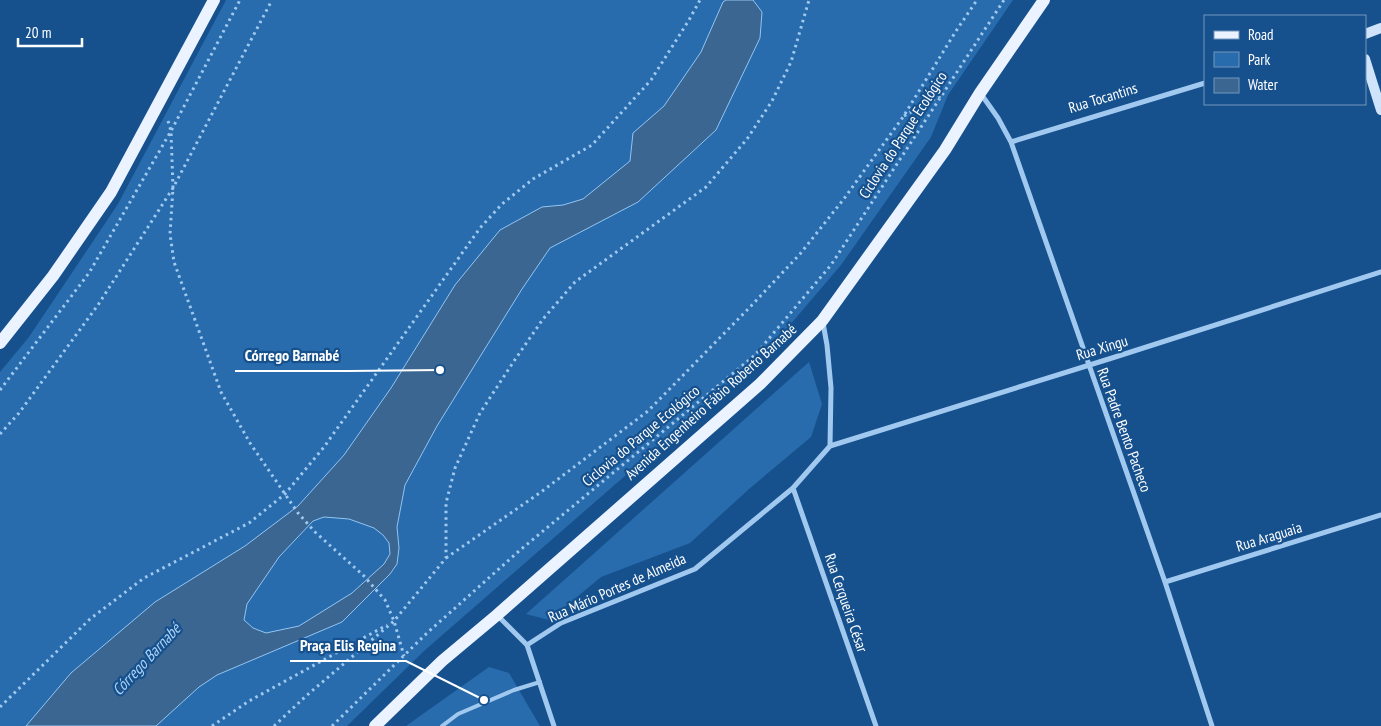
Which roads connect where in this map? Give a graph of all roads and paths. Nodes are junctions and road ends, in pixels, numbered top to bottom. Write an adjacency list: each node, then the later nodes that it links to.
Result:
1 (214, 0): 14 (main road)
2 (272, 0): 18 (path)
3 (700, 0): 26 (path)
4 (809, 0): 28 (path)
5 (977, 0): 16 (path)
6 (1004, 0): 12 (path, Ciclovia do Parque Ecológico)
7 (1044, 0): 13 (main road, Avenida Engenheiro Fábio Roberto Barnabé)
8 (1381, 28): 9 (street)
9 (1366, 34)
10 (1366, 61): 15 (street)
11 (1204, 83): 17 (street, Rua Tocantins)
12 (944, 93): 16 (path); 33 (path, Ciclovia do Parque Ecológico)
13 (980, 93): 17 (street, Rua Padre Bento Pacheco); 20 (main road, Avenida Engenheiro Fábio Roberto Barnabé)
14 (161, 100): 18 (path); 21 (main road)
15 (1381, 110)
16 (903, 117): 28 (path)
17 (1011, 142): 22 (street, Rua Padre Bento Pacheco)
18 (173, 188): 23 (path); 26 (path)
19 (1381, 272): 22 (street, Rua Xingu)
20 (822, 321): 24 (street); 30 (main road, Avenida Engenheiro Fábio Roberto Barnabé)
21 (0, 343)
22 (1088, 365): 24 (street, Rua Xingu); 29 (street, Rua Padre Bento Pacheco)
23 (0, 434)
24 (830, 446): 25 (street, Rua Mário Portes de Almeida)
25 (793, 488): 32 (street, Rua Mário Portes de Almeida); 42 (street, Rua Cerqueira César)
26 (285, 494): 31 (path); 35 (path)
27 (1381, 515): 29 (street, Rua Araguaia)
28 (446, 558): 31 (path)
29 (1165, 582): 43 (street, Rua Padre Bento Pacheco)
30 (497, 615): 32 (street); 39 (main road, Avenida Engenheiro Fábio Roberto Barnabé)
31 (394, 621): 33 (path); 36 (path); 37 (path)
32 (527, 645): 34 (street)
33 (404, 657): 38 (path, Ciclovia do Parque Ecológico)
34 (540, 682): 40 (lane); 41 (street)
35 (0, 707)
36 (212, 726)
37 (274, 726)
38 (332, 726)
39 (375, 726)
40 (442, 726)
41 (554, 726)
42 (876, 726)
43 (1212, 726)

